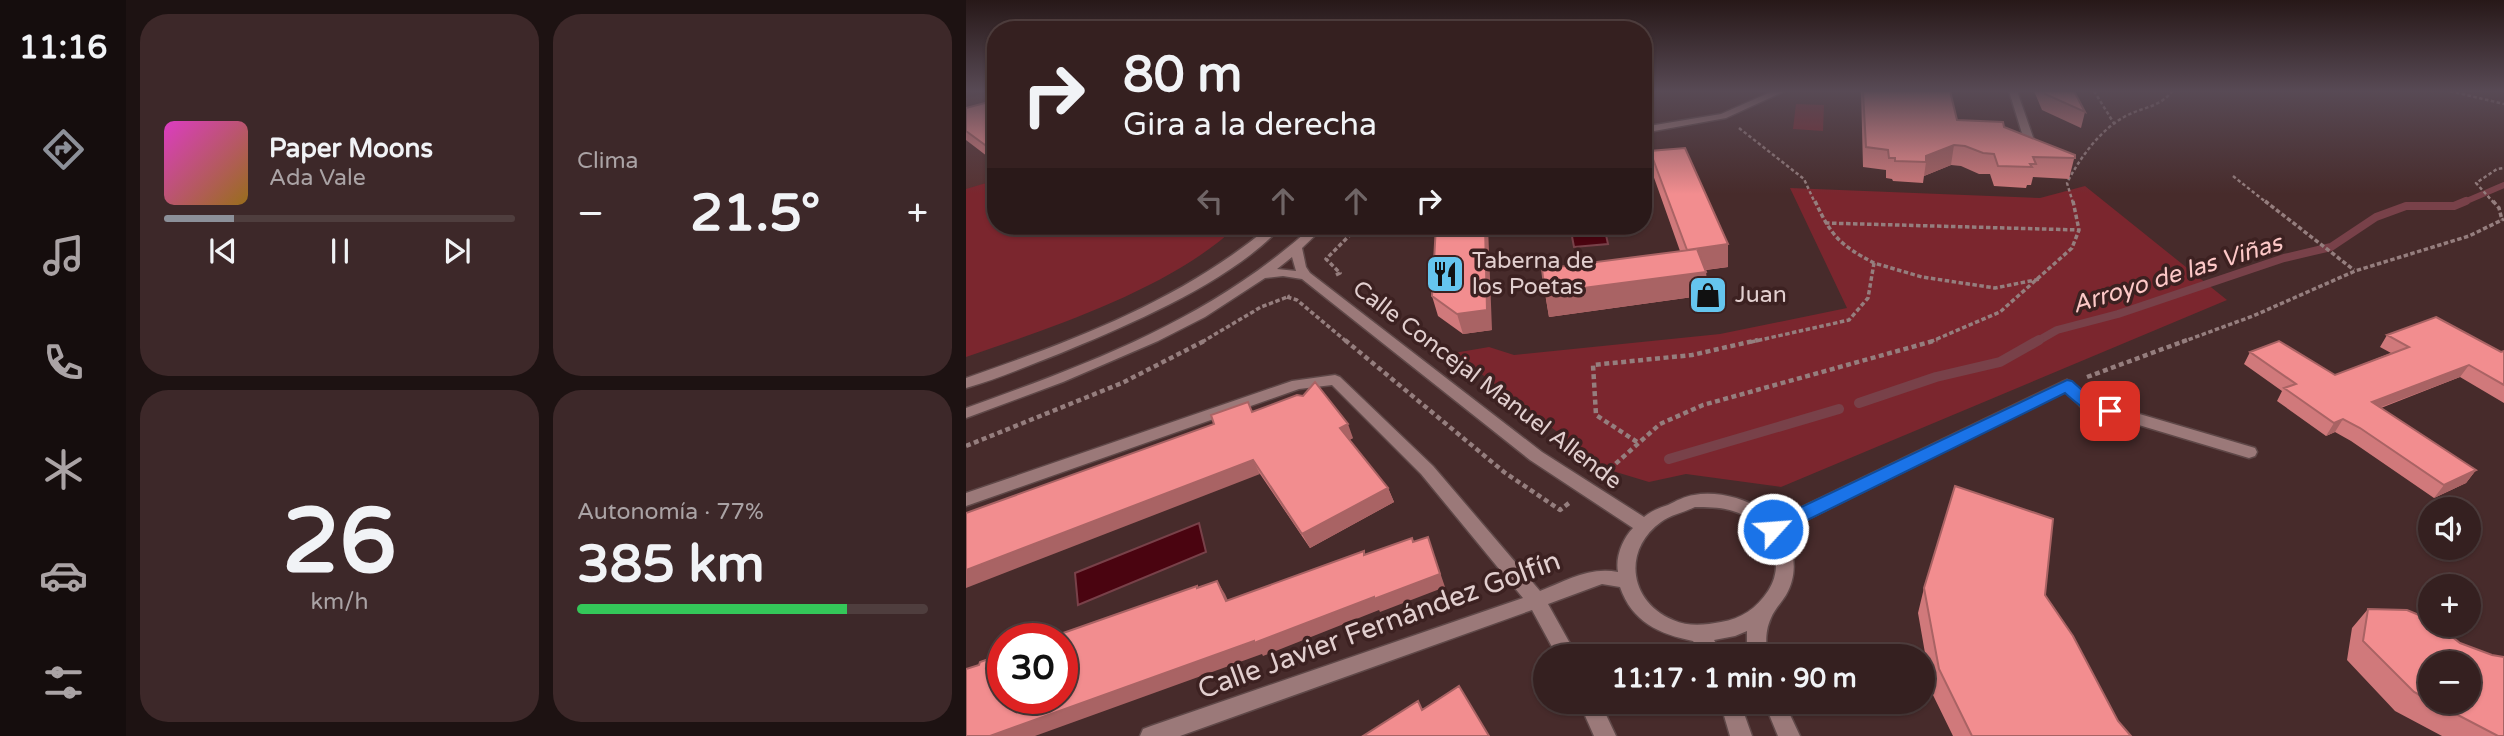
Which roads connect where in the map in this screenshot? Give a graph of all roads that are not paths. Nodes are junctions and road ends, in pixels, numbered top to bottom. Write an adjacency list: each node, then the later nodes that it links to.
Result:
1 (1670, 125): 3 (street)
2 (2024, 125): 4 (street)
3 (1652, 128)
4 (2029, 140)
5 (1264, 235): 10 (street)
6 (1310, 235): 7 (street)
7 (1296, 248): 8 (street); 9 (street)
8 (1261, 275): 9 (street); 11 (street)
9 (1306, 276): 14 (street, Calle Concejal Manuel Allende)
10 (966, 383)
11 (966, 413)
12 (2249, 452): 15 (street)
13 (966, 500): 17 (street)
14 (1644, 526): 15 (street); 16 (street)
15 (1773, 529): 18 (street)
16 (1626, 581): 17 (street, Calle Javier Fernández Golfín); 19 (street)
17 (1537, 601): 20 (street); 26 (street, Calle Javier Fernández Golfín)
18 (1763, 613): 19 (street); 22 (street)
19 (1698, 634): 21 (street)
20 (1560, 644)
21 (1705, 644)
22 (1756, 644)
23 (1595, 714): 27 (street)
24 (1734, 714): 28 (street)
25 (1779, 714): 29 (street)
26 (1151, 736)
27 (1605, 736)
28 (1741, 736)
29 (1789, 736)

